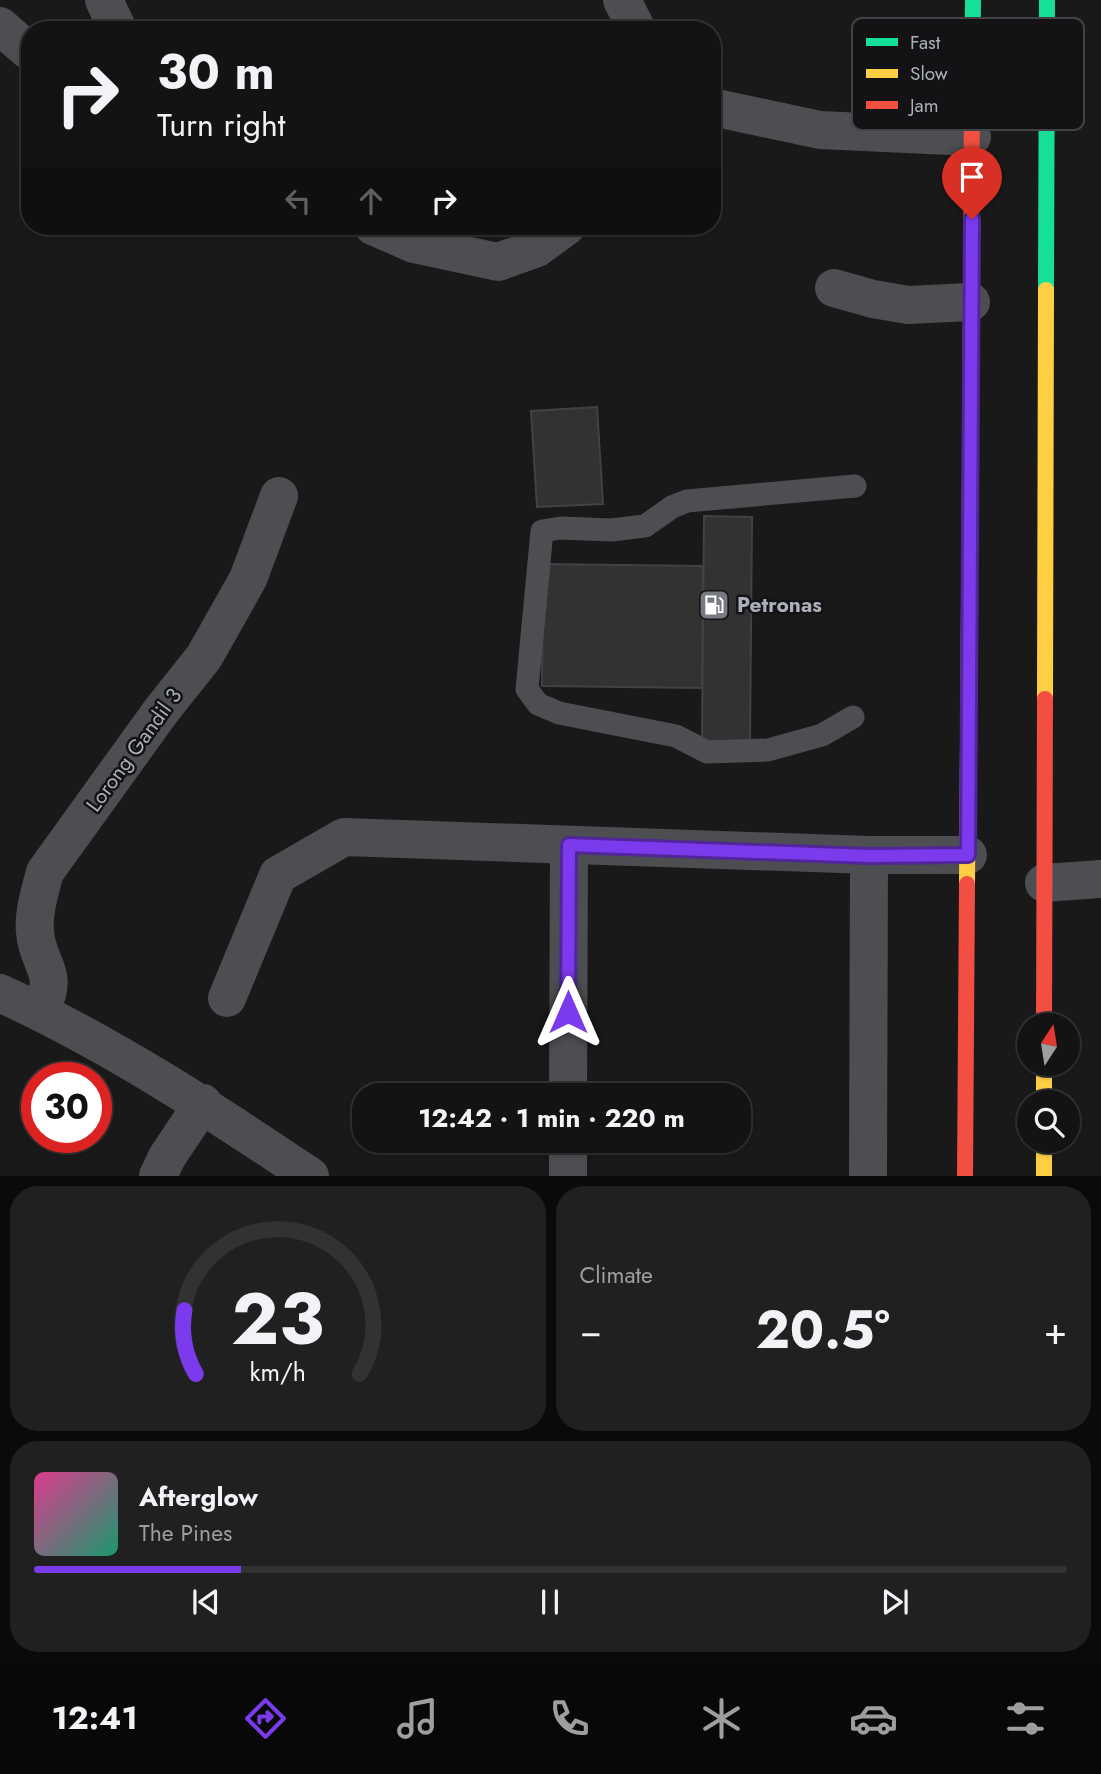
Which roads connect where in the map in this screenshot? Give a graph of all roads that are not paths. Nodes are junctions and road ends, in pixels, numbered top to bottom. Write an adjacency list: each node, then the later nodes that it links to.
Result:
1 (104, 0): 7 (street)
2 (622, 0): 8 (street)
3 (974, 0): 5 (main road)
4 (1047, 0): 6 (main road)
5 (974, 18)
6 (1047, 18)
7 (114, 21)
8 (632, 21)
9 (0, 26): 10 (street)
10 (21, 44)
11 (721, 109): 14 (street)
12 (972, 130): 14 (main road)
13 (1047, 130): 26 (main road)
14 (972, 137): 18 (main road)
15 (394, 235): 16 (street)
16 (555, 235)
17 (834, 288): 18 (street)
18 (971, 302): 23 (main road)
19 (855, 486): 21 (lane)
20 (279, 496): 29 (street, Lorong Gandil 3)
21 (853, 717)
22 (569, 845): 24 (street); 28 (street); 31 (street)
23 (968, 855): 24 (street); 39 (main road)
24 (869, 856): 38 (street)
25 (1101, 879): 26 (street)
26 (1044, 883): 30 (main road)
27 (0, 993): 29 (street)
28 (227, 998)
29 (40, 1011): 32 (street)
30 (1044, 1013)
31 (568, 1083)
32 (202, 1103): 35 (street); 36 (street)
33 (568, 1153): 37 (street)
34 (1044, 1153): 40 (main road)
35 (158, 1175)
36 (310, 1175)
37 (568, 1175)
38 (868, 1175)
39 (965, 1175)
40 (1044, 1175)

